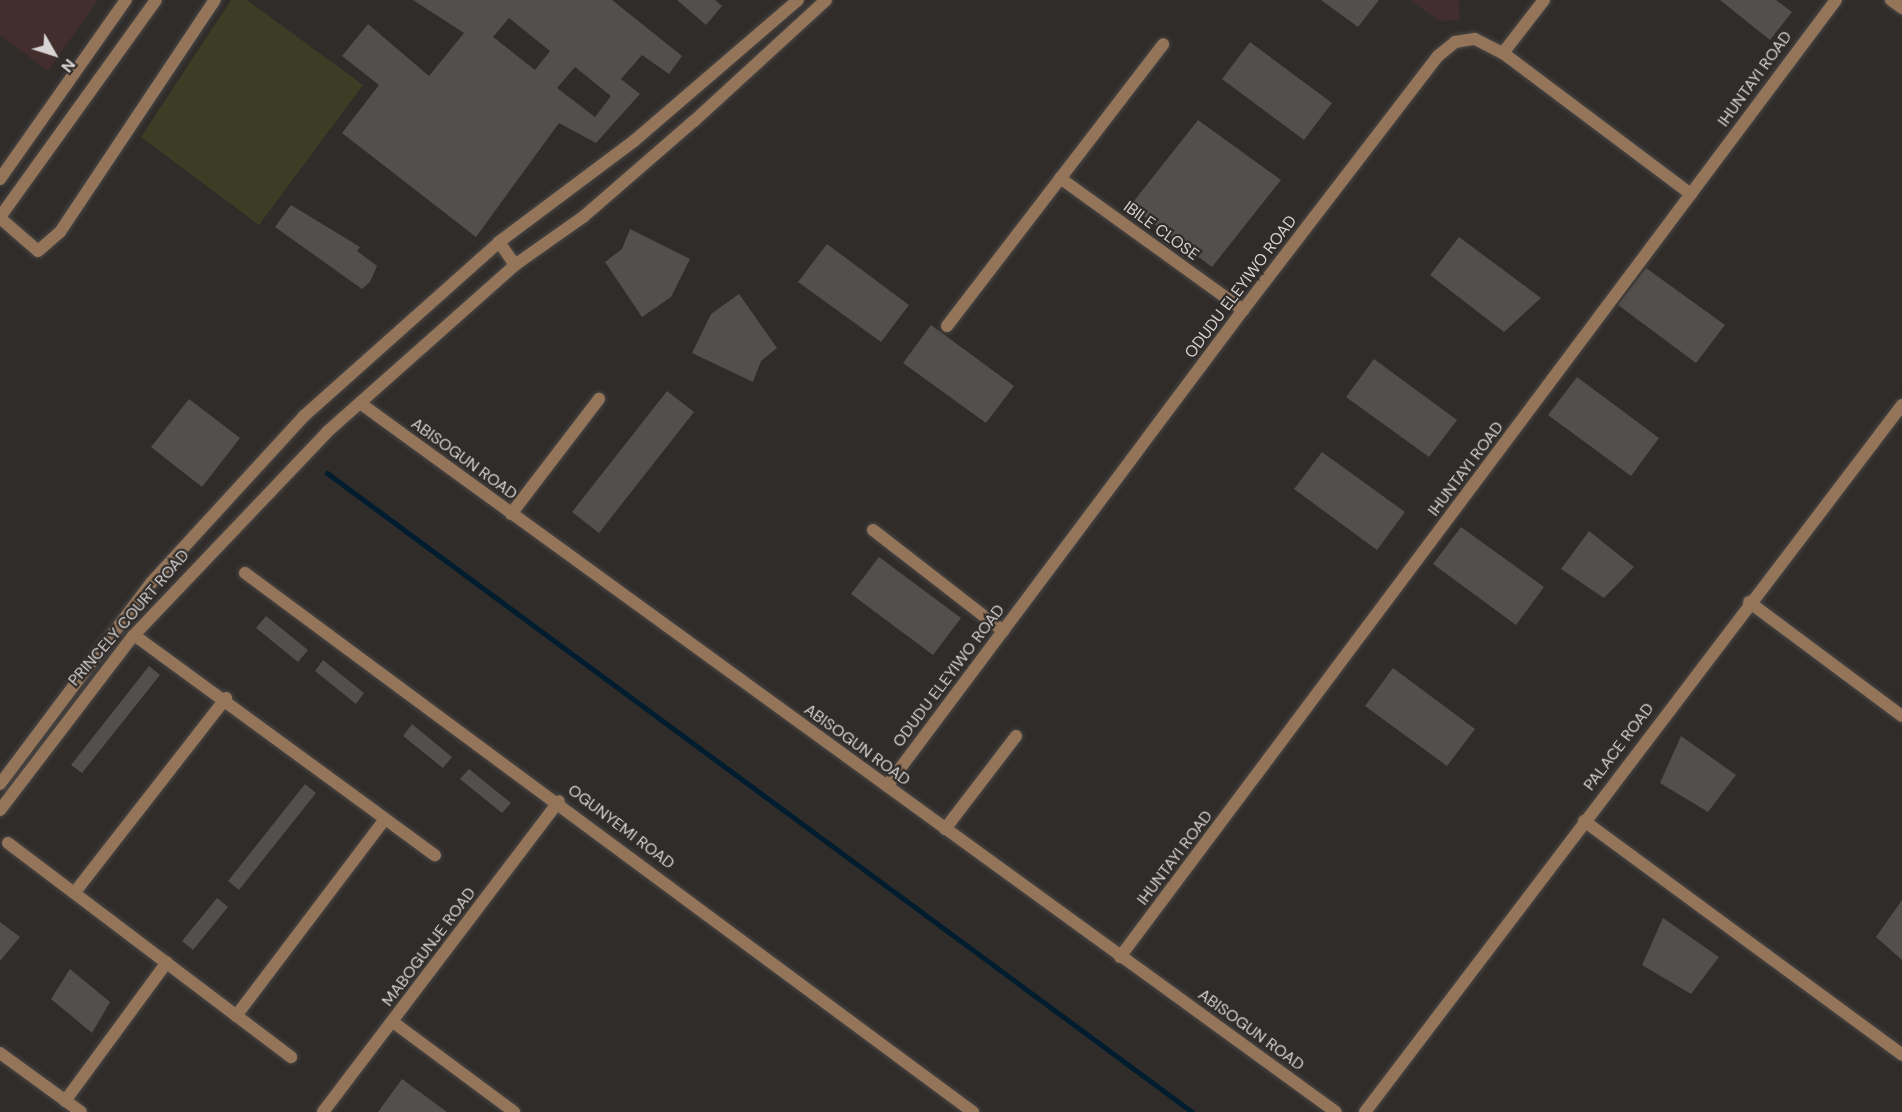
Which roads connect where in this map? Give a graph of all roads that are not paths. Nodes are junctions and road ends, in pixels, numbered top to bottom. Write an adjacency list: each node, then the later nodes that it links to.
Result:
1 (126, 0): 13 (street)
2 (156, 0): 15 (street)
3 (215, 0): 15 (street)
4 (798, 0): 16 (street)
5 (826, 0): 17 (street, PRINCELY COURT ROAD)
6 (1544, 0): 11 (street)
7 (1836, 0): 14 (street, IHUNTAYI ROAD)
8 (1891, 0): 9 (street)
9 (1902, 8)
10 (1163, 44): 12 (street)
11 (1503, 53): 14 (street, ODUDU ELEYIWO ROAD); 18 (street, ODUDU ELEYIWO ROAD)
12 (1060, 178): 18 (street, IBILE CLOSE); 19 (street)
13 (0, 180)
14 (1691, 194): 42 (street, IHUNTAYI ROAD)
15 (0, 218)
16 (500, 242): 17 (street); 32 (street)
17 (515, 265): 21 (street, PRINCELY COURT ROAD)
18 (1243, 310): 27 (street, ODUDU ELEYIWO ROAD)
19 (947, 326)
20 (599, 399): 23 (street)
21 (360, 403): 23 (street, ABISOGUN ROAD); 28 (street, PRINCELY COURT ROAD)
22 (1902, 405): 26 (street, PALACE ROAD)
23 (511, 514): 33 (street, ABISOGUN ROAD)
24 (873, 530): 27 (street)
25 (245, 573): 34 (street, OGUNYEMI ROAD)
26 (1749, 602): 30 (street); 37 (street, PALACE ROAD)
27 (1003, 631): 33 (street, ODUDU ELEYIWO ROAD)
28 (134, 635): 29 (street); 35 (street, PRINCELY COURT ROAD)
29 (226, 698): 36 (street); 41 (street)
30 (1902, 716)
31 (1016, 736): 38 (street)
32 (0, 784)
33 (887, 786): 38 (street, ABISOGUN ROAD)
34 (559, 801): 45 (street, MABOGUNJE ROAD); 53 (street, OGUNYEMI ROAD)
35 (0, 810)
36 (385, 819): 40 (street); 44 (street)
37 (1584, 821): 47 (street); 55 (street, PALACE ROAD)
38 (945, 829): 42 (street, ABISOGUN ROAD)
39 (8, 843): 41 (street)
40 (435, 855)
41 (75, 892): 43 (street)
42 (1120, 957): 54 (street, ABISOGUN ROAD)
43 (167, 962): 44 (street); 49 (street)
44 (236, 1016): 48 (street)
45 (393, 1022): 51 (street, MABOGUNJE ROAD); 52 (street)
46 (0, 1053): 49 (street)
47 (1902, 1054)
48 (291, 1058)
49 (66, 1101): 50 (street)
50 (81, 1112)
51 (323, 1112)
52 (514, 1112)
53 (972, 1112)
54 (1336, 1112)
55 (1365, 1112)

